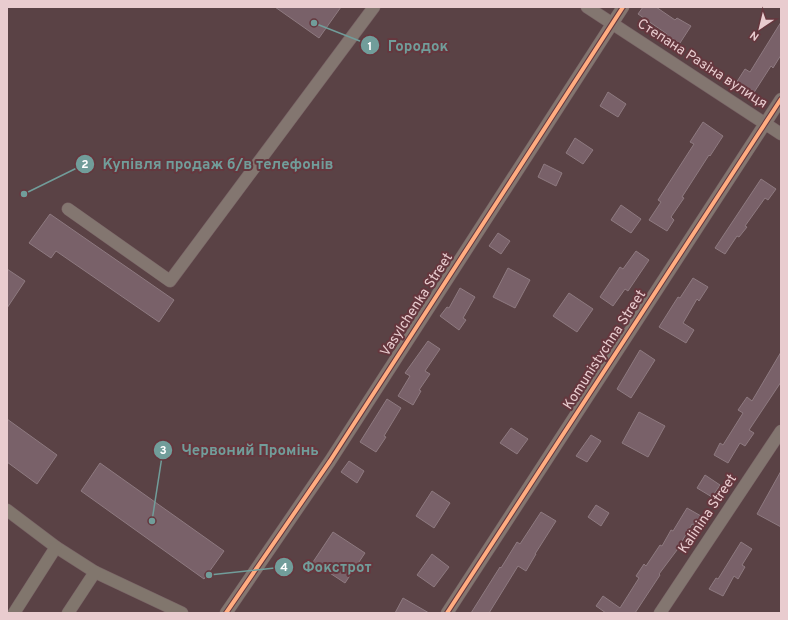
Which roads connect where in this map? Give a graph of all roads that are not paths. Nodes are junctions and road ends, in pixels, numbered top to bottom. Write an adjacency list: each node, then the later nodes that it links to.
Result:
1 (374, 7): 8 (street)
2 (587, 7): 4 (street, Степана Разіна вулиця)
3 (623, 7): 4 (street, Vasylchenka Street)
4 (612, 24): 6 (street, Степана Разіна вулиця); 16 (street, Vasylchenka Street)
5 (781, 99): 6 (street, Komunistychna Street)
6 (765, 123): 7 (street, Степана Разіна вулиця); 17 (street, Komunistychna Street)
7 (781, 134)
8 (68, 209)
9 (781, 431): 18 (street, Kalinina Street)
10 (7, 510): 11 (street)
11 (56, 547): 12 (street); 13 (street)
12 (95, 572): 14 (street); 15 (street)
13 (14, 613)
14 (68, 613)
15 (182, 613)
16 (226, 613)
17 (447, 613)
18 (660, 613)

